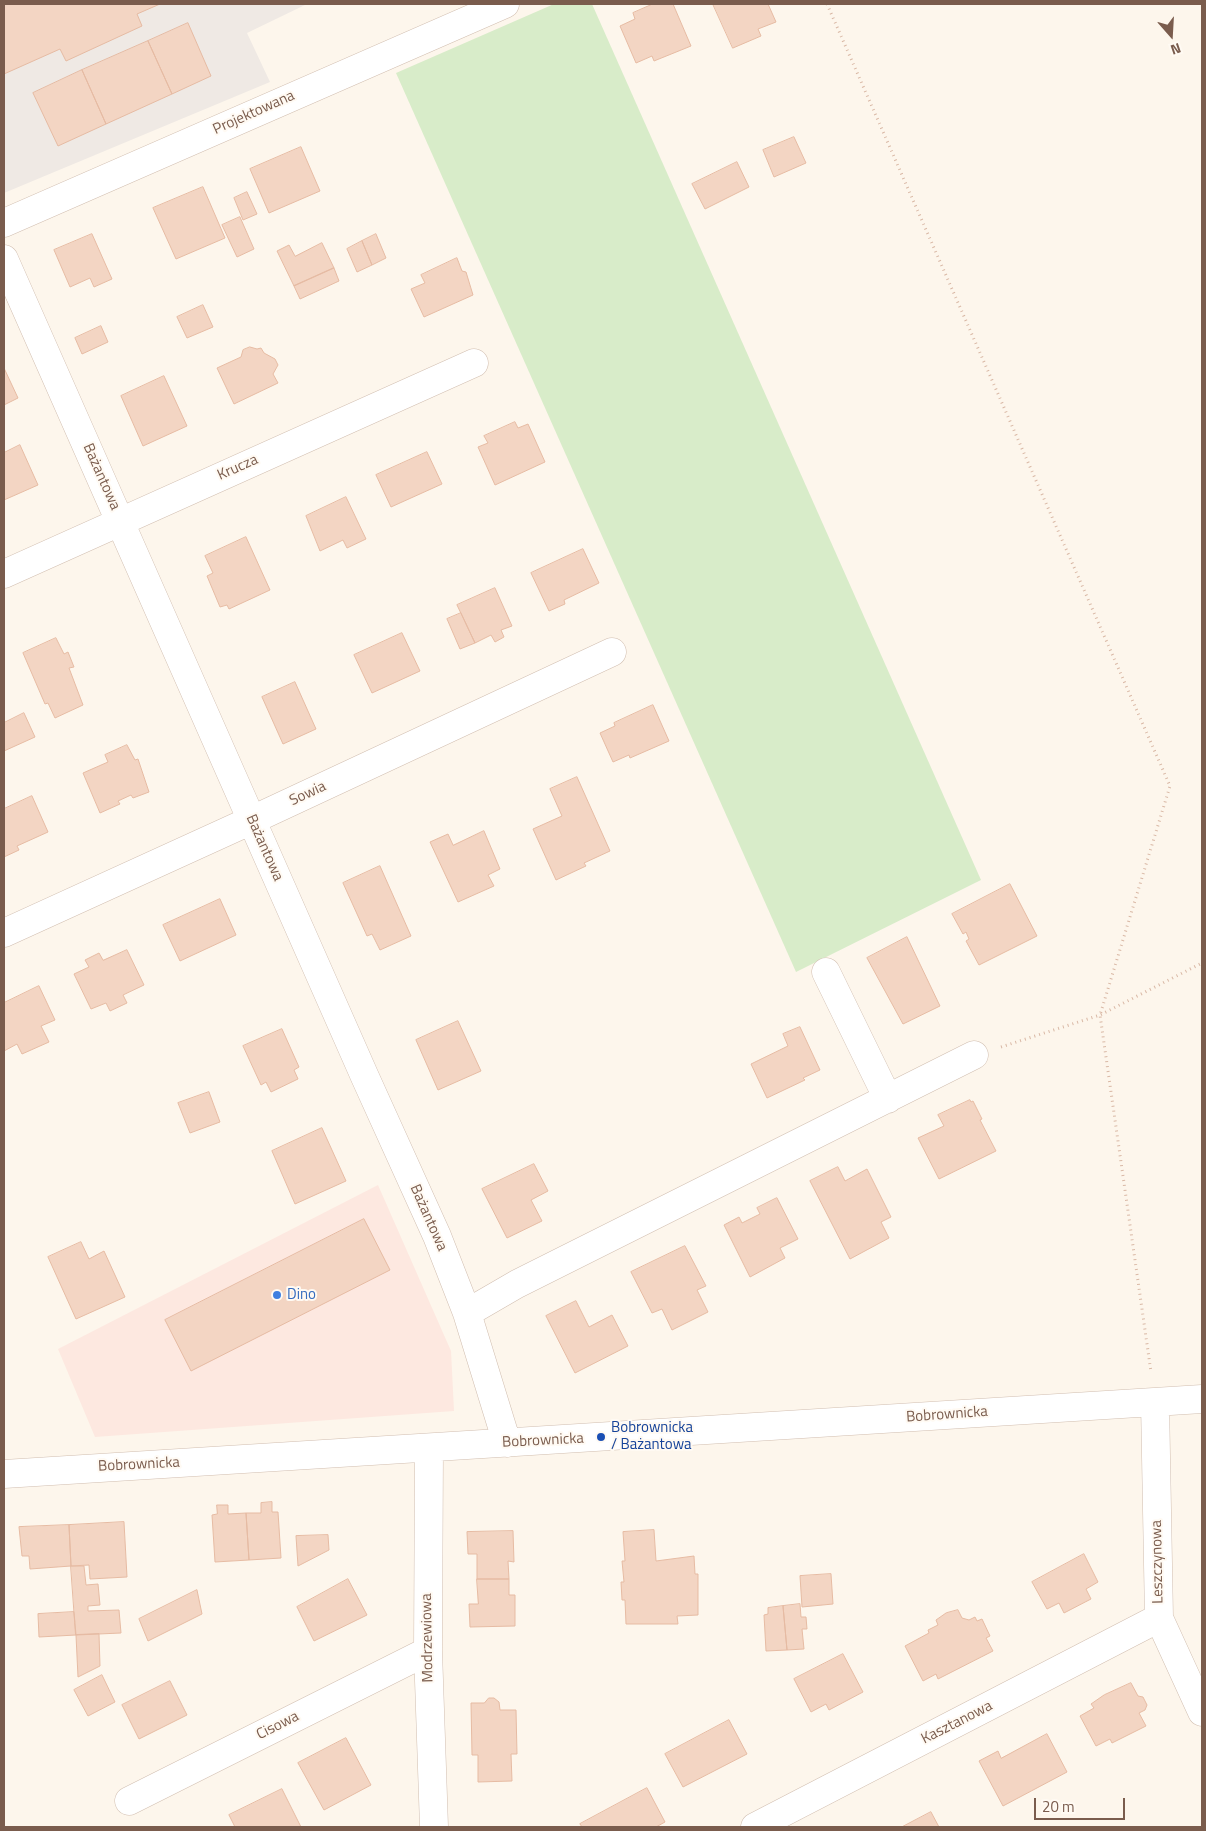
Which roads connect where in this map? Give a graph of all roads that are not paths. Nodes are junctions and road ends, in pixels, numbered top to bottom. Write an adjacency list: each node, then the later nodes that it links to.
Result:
1 (505, 4): 2 (street, Projektowana)
2 (4, 223)
3 (4, 259): 5 (street, Bażantowa)
4 (474, 363): 5 (street, Krucza)
5 (121, 520): 6 (street, Krucza); 8 (street, Bażantowa)
6 (4, 574)
7 (612, 652): 8 (street, Sowia)
8 (252, 820): 9 (street, Sowia); 13 (street, Bażantowa)
9 (4, 933)
10 (826, 972): 12 (street)
11 (974, 1055): 12 (street)
12 (888, 1099): 13 (street)
13 (467, 1313): 16 (street, Bażantowa)
14 (1202, 1399): 15 (street, Bobrownicka)
15 (1155, 1402): 16 (street, Bobrownicka); 19 (street, Leszczynowa)
16 (507, 1443): 17 (street, Bobrownicka)
17 (429, 1448): 18 (street, Bobrownicka); 20 (street, Modrzewiowa)
18 (4, 1474)
19 (1159, 1618): 21 (street, Leszczynowa); 24 (street, Kasztanowa)
20 (428, 1651): 22 (street, Cisowa); 23 (street, Modrzewiowa)
21 (1202, 1712)
22 (129, 1801)
23 (434, 1827)
24 (755, 1827)

